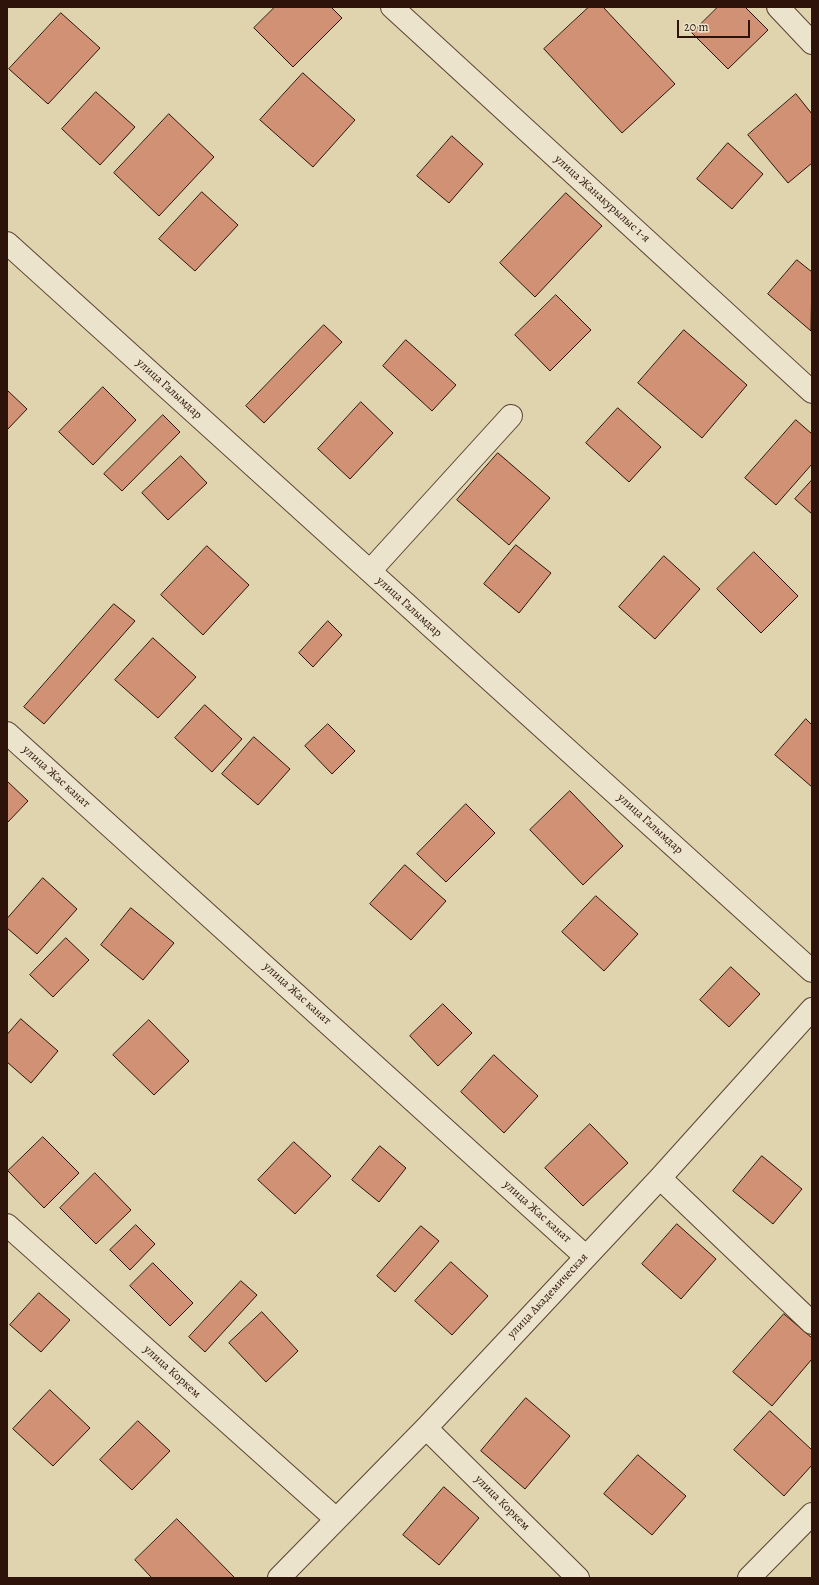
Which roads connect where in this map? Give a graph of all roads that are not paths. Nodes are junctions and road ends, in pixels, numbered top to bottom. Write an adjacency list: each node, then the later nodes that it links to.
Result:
1 (392, 7): 5 (street, улица Жанакурылыс 1-я)
2 (778, 7): 3 (street)
3 (812, 43)
4 (7, 243): 7 (street, улица Галымдар)
5 (812, 392)
6 (511, 416): 7 (street)
7 (370, 571): 9 (street, улица Галымдар)
8 (7, 733): 13 (street, улица Жас канат)
9 (812, 971)
10 (812, 1009): 11 (street, улица Академическая)
11 (660, 1178): 13 (street, улица Академическая); 14 (street)
12 (7, 1225): 17 (street, улица Коркем)
13 (586, 1256): 15 (street, улица Академическая)
14 (812, 1323)
15 (426, 1428): 17 (street, улица Академическая); 19 (street, улица Коркем)
16 (812, 1514): 20 (street)
17 (336, 1519): 18 (street, улица Академическая)
18 (279, 1578)
19 (578, 1578)
20 (749, 1578)

